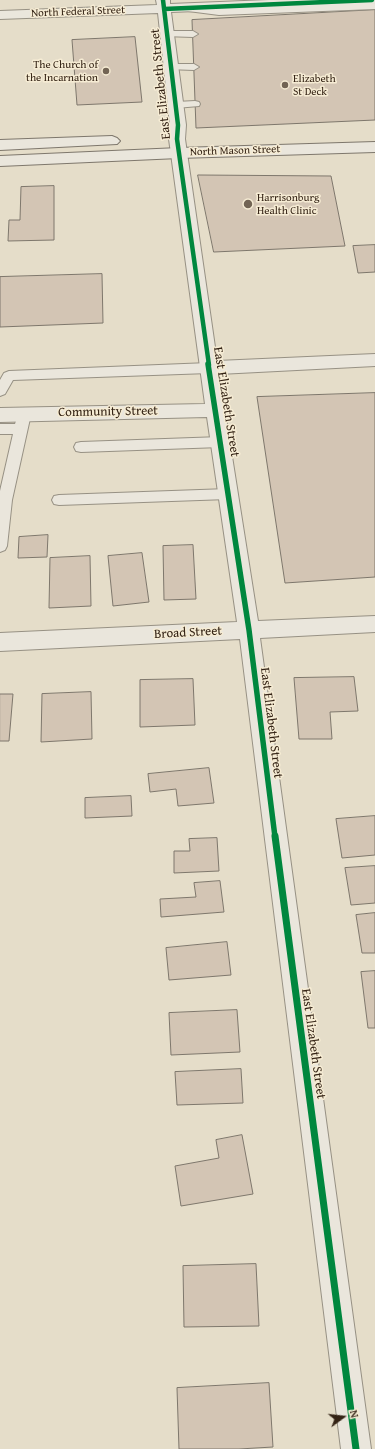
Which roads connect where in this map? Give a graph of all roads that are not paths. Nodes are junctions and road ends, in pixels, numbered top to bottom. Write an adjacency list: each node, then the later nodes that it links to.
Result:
1 (372, 0): 4 (street, North Federal Street)
2 (164, 4): 4 (street, North Federal Street); 5 (street, North Federal Street); 6 (street, East Elizabeth Street)
3 (375, 6): 4 (lane)
4 (187, 8)
5 (0, 15)
6 (167, 34): 7 (lane); 8 (street, East Elizabeth Street)
7 (193, 34)
8 (171, 67): 9 (lane); 14 (street, East Elizabeth Street)
9 (194, 67)
10 (375, 133): 14 (street, North Mason Street)
11 (139, 140): 14 (street, North Mason Street)
12 (123, 141): 13 (street)
13 (0, 145)
14 (178, 146): 15 (street, North Mason Street); 16 (street, North Mason Street); 18 (street, East Elizabeth Street)
15 (375, 147)
16 (0, 161)
17 (375, 360): 18 (street)
18 (209, 368): 19 (lane); 20 (street, East Elizabeth Street)
19 (0, 391)
20 (216, 410): 22 (street, Community Street); 24 (street, East Elizabeth Street)
21 (0, 414): 22 (street, Community Street)
22 (22, 421): 23 (lane); 27 (lane)
23 (0, 429)
24 (221, 442): 25 (lane); 26 (street, East Elizabeth Street)
25 (81, 447)
26 (228, 494): 28 (lane); 31 (street, East Elizabeth Street)
27 (2, 500): 29 (lane)
28 (59, 500)
29 (0, 546)
30 (375, 624): 31 (street, Broad Street)
31 (249, 630): 32 (street, Broad Street); 33 (street, East Elizabeth Street)
32 (0, 642)
33 (356, 1449)

